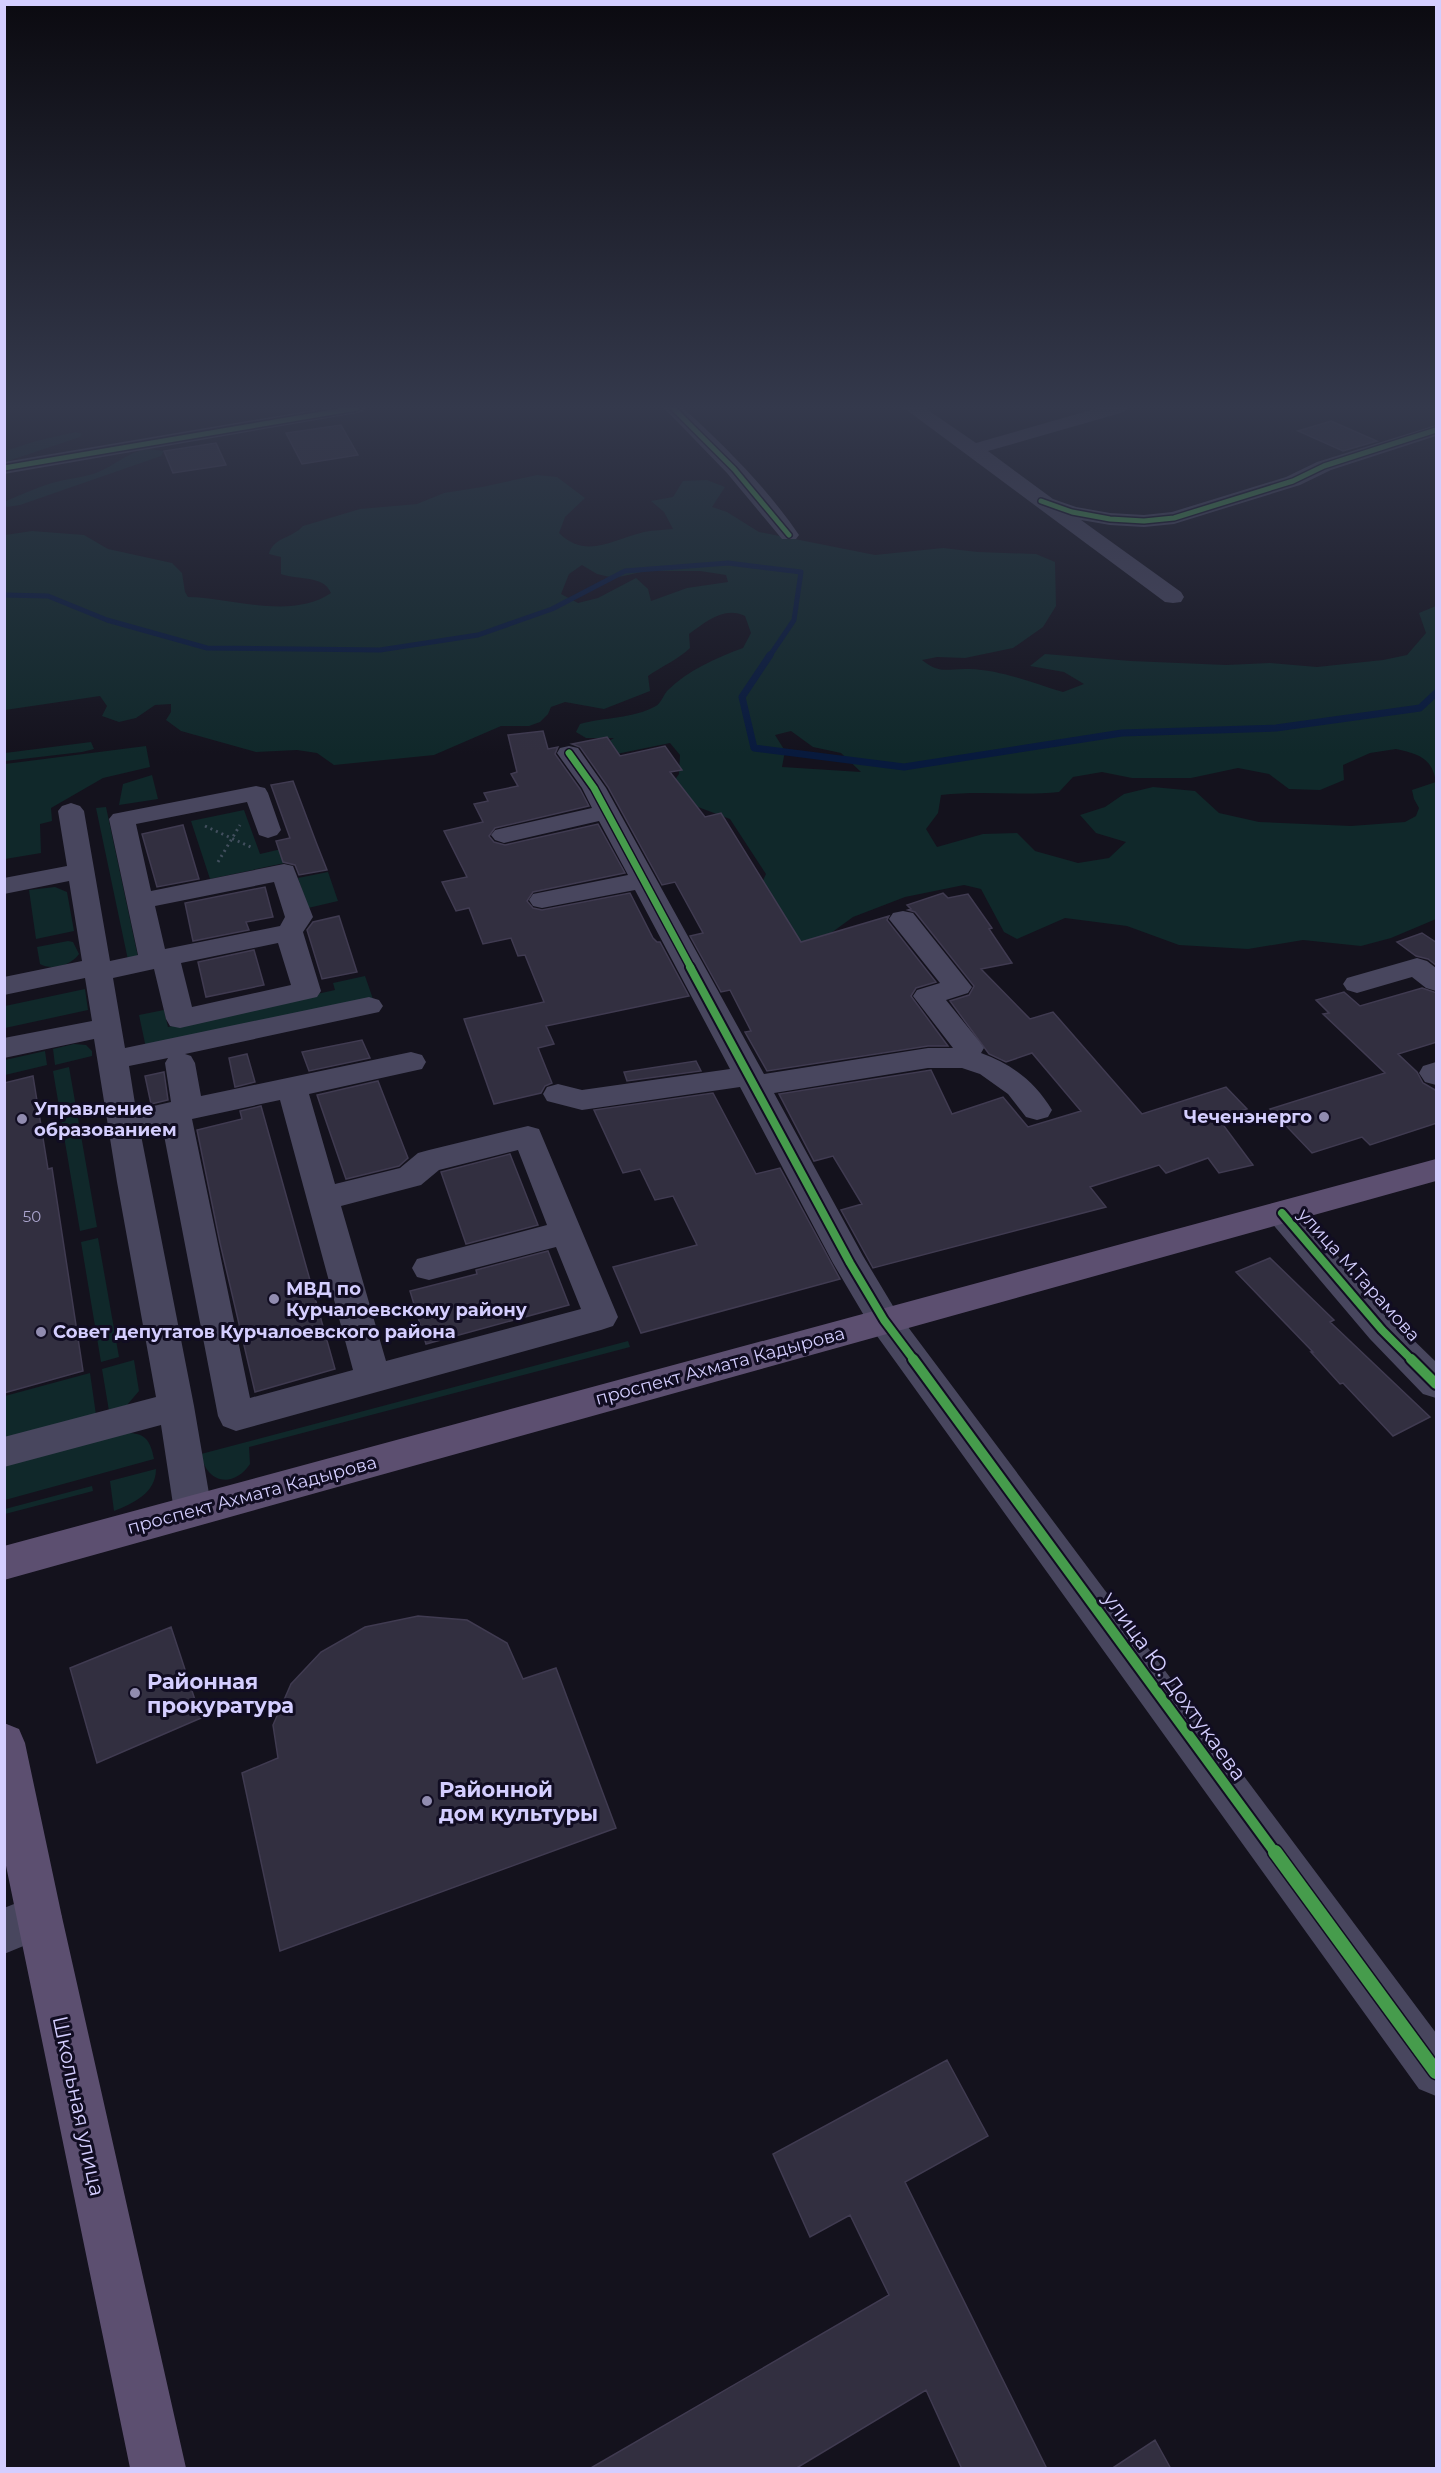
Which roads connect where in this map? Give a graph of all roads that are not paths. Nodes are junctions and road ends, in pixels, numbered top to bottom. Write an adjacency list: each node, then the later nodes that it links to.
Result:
1 (779, 523): 3 (street)
2 (1072, 523): 4 (street)
3 (789, 536)
4 (1173, 597)
5 (569, 753): 7 (street, улица Ю. Дохтукаева)
6 (71, 811): 10 (street)
7 (607, 812): 9 (street); 11 (street, улица Ю. Дохтукаева)
8 (267, 830): 14 (street)
9 (504, 835)
10 (81, 871): 12 (street); 18 (street)
11 (640, 873): 13 (street); 29 (street, улица Ю. Дохтукаева)
12 (4, 886)
13 (540, 893)
14 (140, 901): 16 (street); 17 (street)
15 (903, 919): 25 (street)
16 (289, 932): 17 (street); 17 (street)
17 (160, 959): 18 (street)
18 (97, 969): 21 (street); 23 (street)
19 (1437, 982): 20 (street)
20 (1357, 984)
21 (4, 986)
22 (369, 1006): 26 (street)
23 (107, 1027): 24 (street); 26 (street)
24 (4, 1048)
25 (964, 1058): 29 (street); 32 (street)
26 (113, 1060): 34 (street)
27 (411, 1062): 30 (street)
28 (180, 1063): 33 (street)
29 (752, 1081): 31 (street); 40 (street, улица Ю. Дохтукаева)
30 (292, 1088): 33 (street); 36 (street)
31 (558, 1094)
32 (1037, 1110)
33 (181, 1111): 34 (street); 41 (street)
34 (123, 1123): 43 (street)
35 (1437, 1170): 37 (main road, проспект Ахмата Кадырова)
36 (323, 1199): 38 (street); 41 (street)
37 (1282, 1214): 40 (main road, проспект Ахмата Кадырова); 42 (street, улица М.Тарамова)
38 (566, 1232): 39 (street); 41 (street)
39 (429, 1268)
40 (884, 1320): 45 (main road, проспект Ахмата Кадырова); 49 (street, улица Ю. Дохтукаева)
41 (373, 1379)
42 (1437, 1384)
43 (176, 1406): 44 (street); 45 (street)
44 (4, 1452)
45 (193, 1511): 46 (main road, проспект Ахмата Кадырова)
46 (4, 1563)
47 (4, 1743): 48 (main road, Школьная улица)
48 (22, 1924): 50 (main road, Школьная улица)
49 (1437, 2072)
50 (158, 2469)

